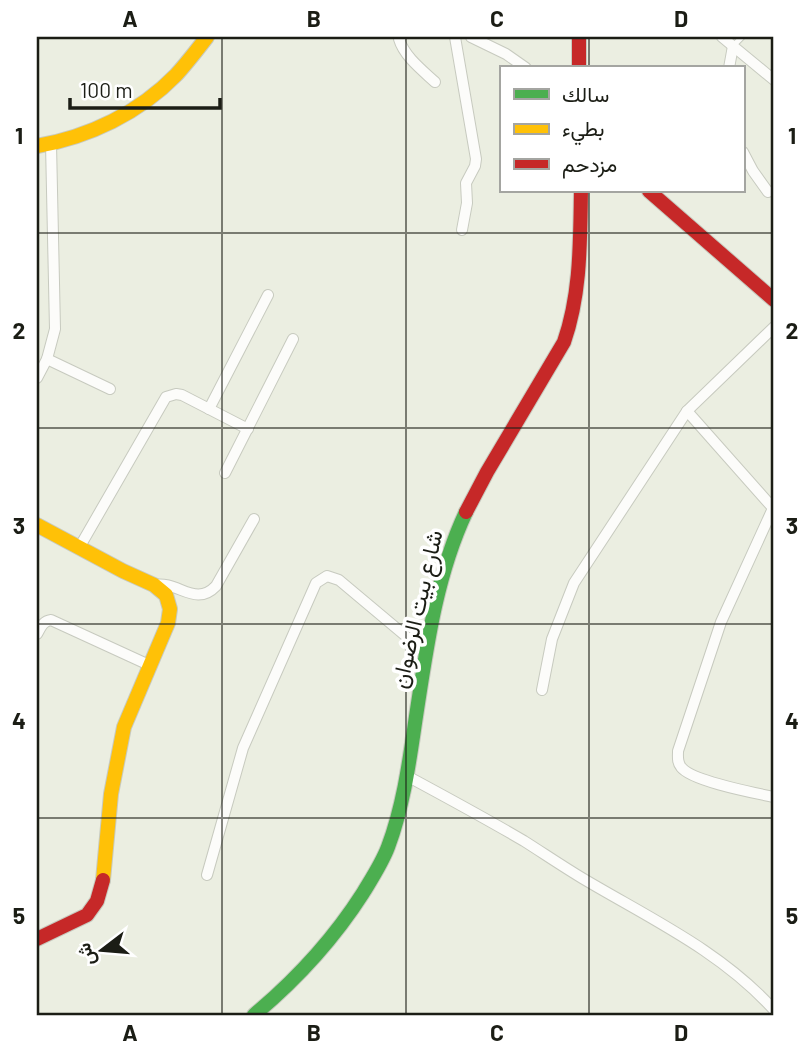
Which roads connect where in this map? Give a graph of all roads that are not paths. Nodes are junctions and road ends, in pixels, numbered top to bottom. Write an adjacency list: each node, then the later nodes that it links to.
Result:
1 (207, 37): 14 (street)
2 (401, 37): 13 (street)
3 (455, 37): 19 (street)
4 (471, 37): 9 (street)
5 (579, 37): 10 (street)
6 (722, 37): 8 (street)
7 (742, 37): 8 (lane)
8 (733, 46): 11 (street); 12 (street)
9 (523, 66)
10 (579, 66)
11 (729, 66)
12 (774, 80)
13 (435, 82)
14 (44, 145): 24 (street)
15 (744, 154): 18 (street)
16 (581, 192): 37 (street, شارع بيت الرضوان)
17 (650, 192): 21 (street)
18 (768, 192)
19 (463, 230)
20 (268, 295): 27 (street)
21 (774, 300)
22 (774, 327): 28 (street)
23 (293, 339): 29 (street)
24 (47, 359): 25 (street); 26 (street)
25 (37, 378)
26 (110, 389)
27 (209, 410): 29 (street); 34 (street)
28 (687, 411): 31 (street); 39 (street)
29 (248, 429): 30 (street)
30 (225, 473)
31 (774, 507): 41 (street)
32 (254, 519): 35 (street)
33 (37, 526): 34 (street)
34 (79, 548): 35 (street)
35 (154, 585): 38 (street)
36 (37, 634): 38 (street)
37 (426, 653): 40 (street, شارع بيت الرضوان); 42 (street)
38 (149, 665): 43 (street)
39 (541, 690)
40 (407, 776): 44 (street); 45 (street, شارع بيت الرضوان)
41 (774, 797)
42 (207, 875)
43 (37, 939)
44 (774, 1010)
45 (254, 1015)

